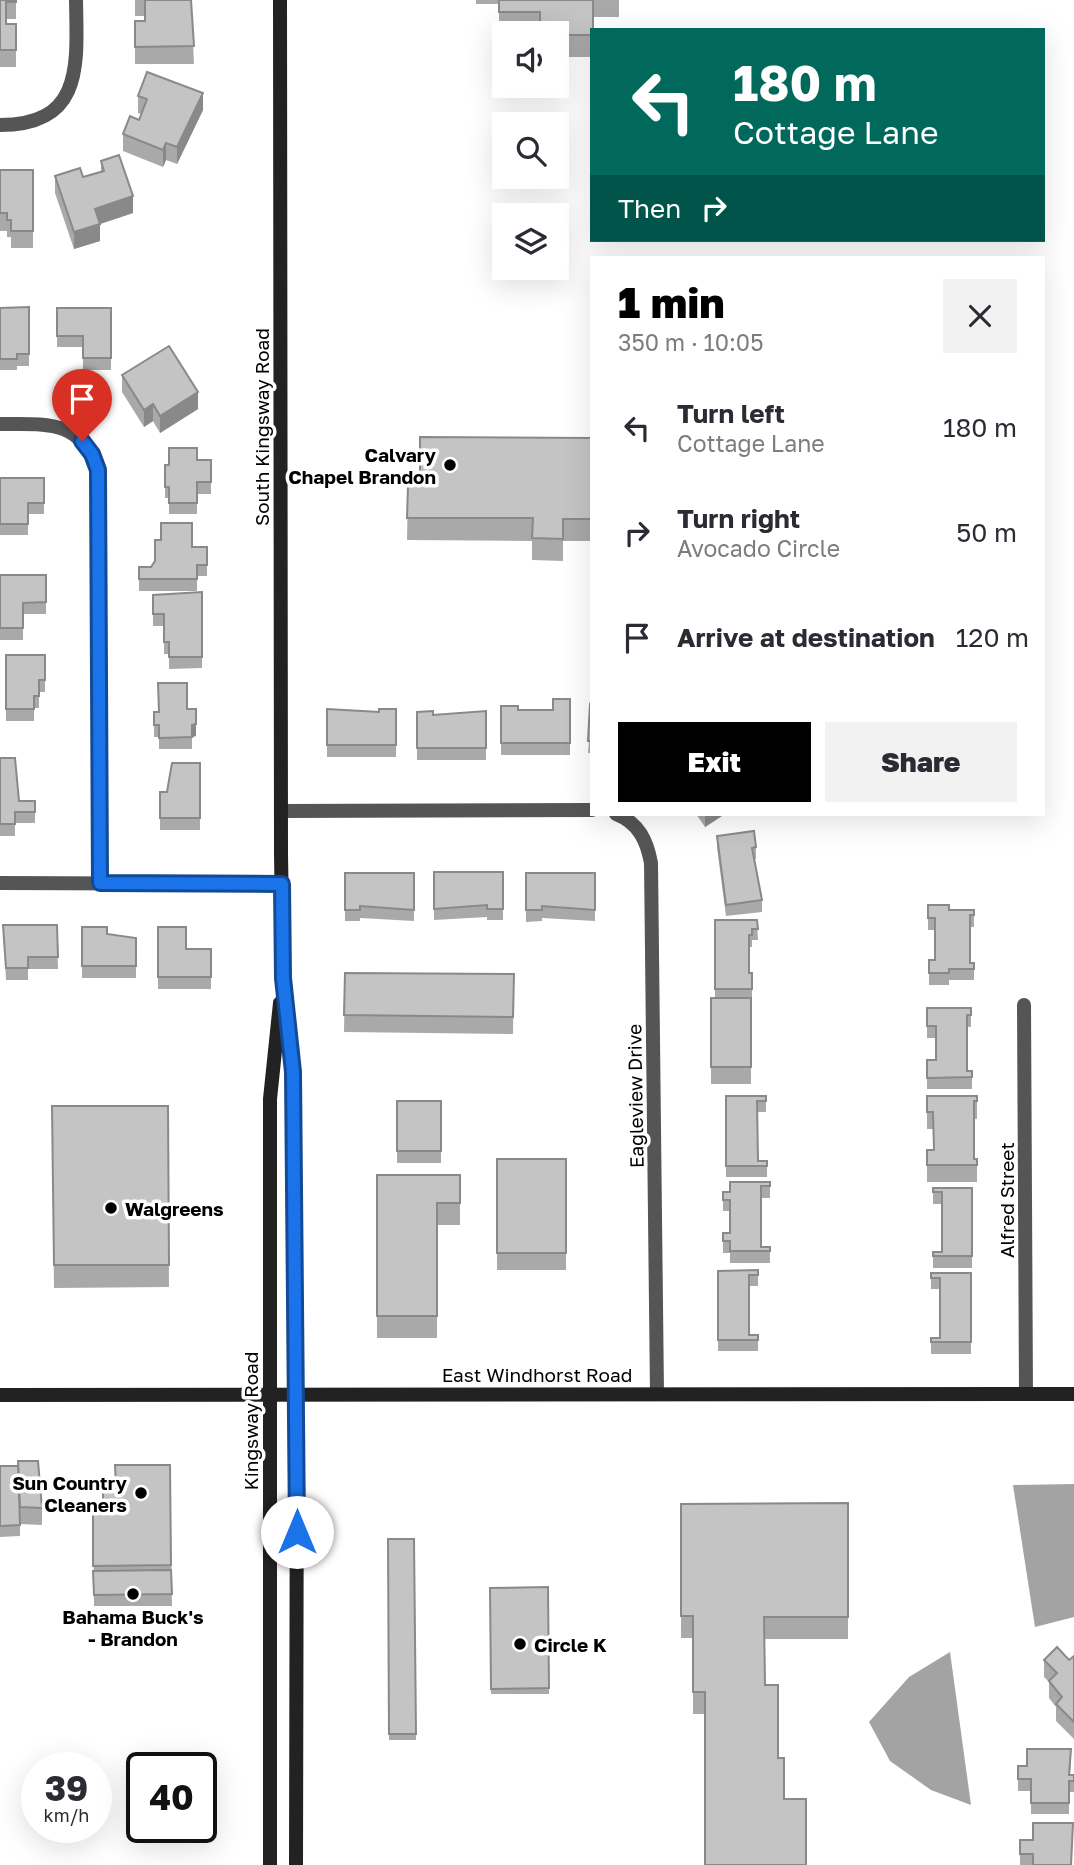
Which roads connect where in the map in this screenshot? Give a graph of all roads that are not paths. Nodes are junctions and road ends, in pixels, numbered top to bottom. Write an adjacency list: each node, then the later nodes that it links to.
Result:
1 (76, 0): 3 (street)
2 (280, 0): 6 (street, South Kingsway Road)
3 (0, 125)
4 (0, 424): 10 (street)
5 (590, 810): 6 (street)
6 (282, 811): 8 (street, South Kingsway Road)
7 (619, 816): 14 (street, Eagleview Drive)
8 (281, 854): 11 (street, Kingsway Road)
9 (0, 883): 10 (street)
10 (100, 883): 11 (street)
11 (282, 884): 12 (street, Kingsway Road)
12 (283, 978): 15 (street, Kingsway Road); 16 (street, Kingsway Road)
13 (1024, 1005): 17 (street, Alfred Street)
14 (657, 1393): 16 (street, East Windhorst Road); 17 (street, East Windhorst Road)
15 (269, 1394): 16 (street, East Windhorst Road); 19 (street, East Windhorst Road); 20 (street, Kingsway Road)
16 (297, 1394): 21 (street, Kingsway Road)
17 (1026, 1394): 18 (street, East Windhorst Road)
18 (1074, 1394)
19 (0, 1395)
20 (270, 1865)
21 (296, 1865)

